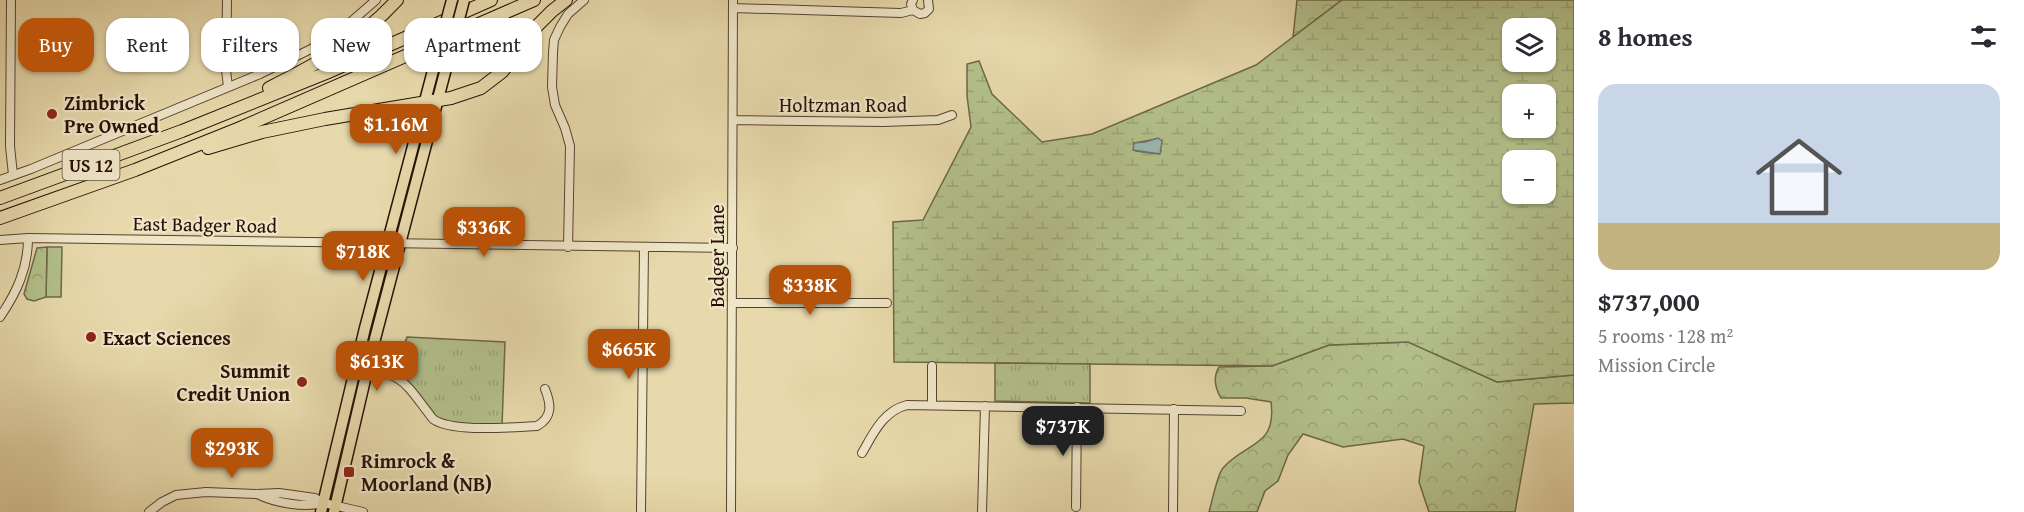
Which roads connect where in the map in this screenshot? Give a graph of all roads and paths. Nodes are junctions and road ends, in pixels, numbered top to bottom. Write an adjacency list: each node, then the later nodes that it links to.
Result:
1 (11, 0): 16 (street)
2 (227, 0): 17 (street)
3 (376, 0): 17 (street)
4 (397, 0): 24 (highway)
5 (452, 0): 19 (main road, bridge)
6 (464, 0): 18 (main road, bridge)
7 (491, 0): 24 (highway, US 12)
8 (534, 0): 25 (highway, US 12)
9 (566, 0): 18 (highway)
10 (584, 0): 33 (street)
11 (913, 0): 14 (street)
12 (928, 0): 14 (street)
13 (733, 4): 14 (street); 22 (street, Badger Lane)
14 (913, 10)
15 (0, 76): 16 (street)
16 (11, 77): 26 (street)
17 (228, 87): 26 (street)
18 (438, 100): 19 (highway); 32 (main road)
19 (424, 102): 20 (highway); 23 (main road)
20 (381, 109): 23 (highway); 25 (highway)
21 (952, 115): 22 (street, Holtzman Road)
22 (733, 120): 35 (street, Badger Lane)
23 (418, 125): 32 (main road)
24 (182, 131): 28 (highway, US 12)
25 (135, 170): 29 (highway, US 12)
26 (13, 175): 27 (street)
27 (0, 180)
28 (0, 198)
29 (0, 218)
30 (28, 238): 31 (street, East Badger Road); 32 (street, East Badger Road); 38 (street)
31 (0, 240)
32 (394, 243): 33 (street, East Badger Road); 40 (main road); 41 (main road)
33 (568, 246): 34 (street, East Badger Road)
34 (644, 247): 35 (street, East Badger Road); 54 (street)
35 (733, 248): 36 (street, Badger Lane)
36 (732, 303): 37 (street); 55 (street, Badger Lane)
37 (887, 303)
38 (0, 317)
39 (932, 366): 43 (street)
40 (356, 368): 41 (street); 49 (main road)
41 (367, 369): 42 (street); 51 (main road)
42 (545, 389)
43 (932, 405): 44 (street); 48 (street)
44 (985, 406): 45 (street); 56 (street)
45 (1077, 407): 46 (street); 50 (street)
46 (1174, 409): 47 (street); 57 (street)
47 (1240, 411)
48 (862, 453)
49 (323, 507): 51 (street); 52 (street)
50 (1076, 507)
51 (335, 509): 53 (street)
52 (149, 512)
53 (363, 512)
54 (641, 512)
55 (730, 512)
56 (982, 512)
57 (1173, 512)

